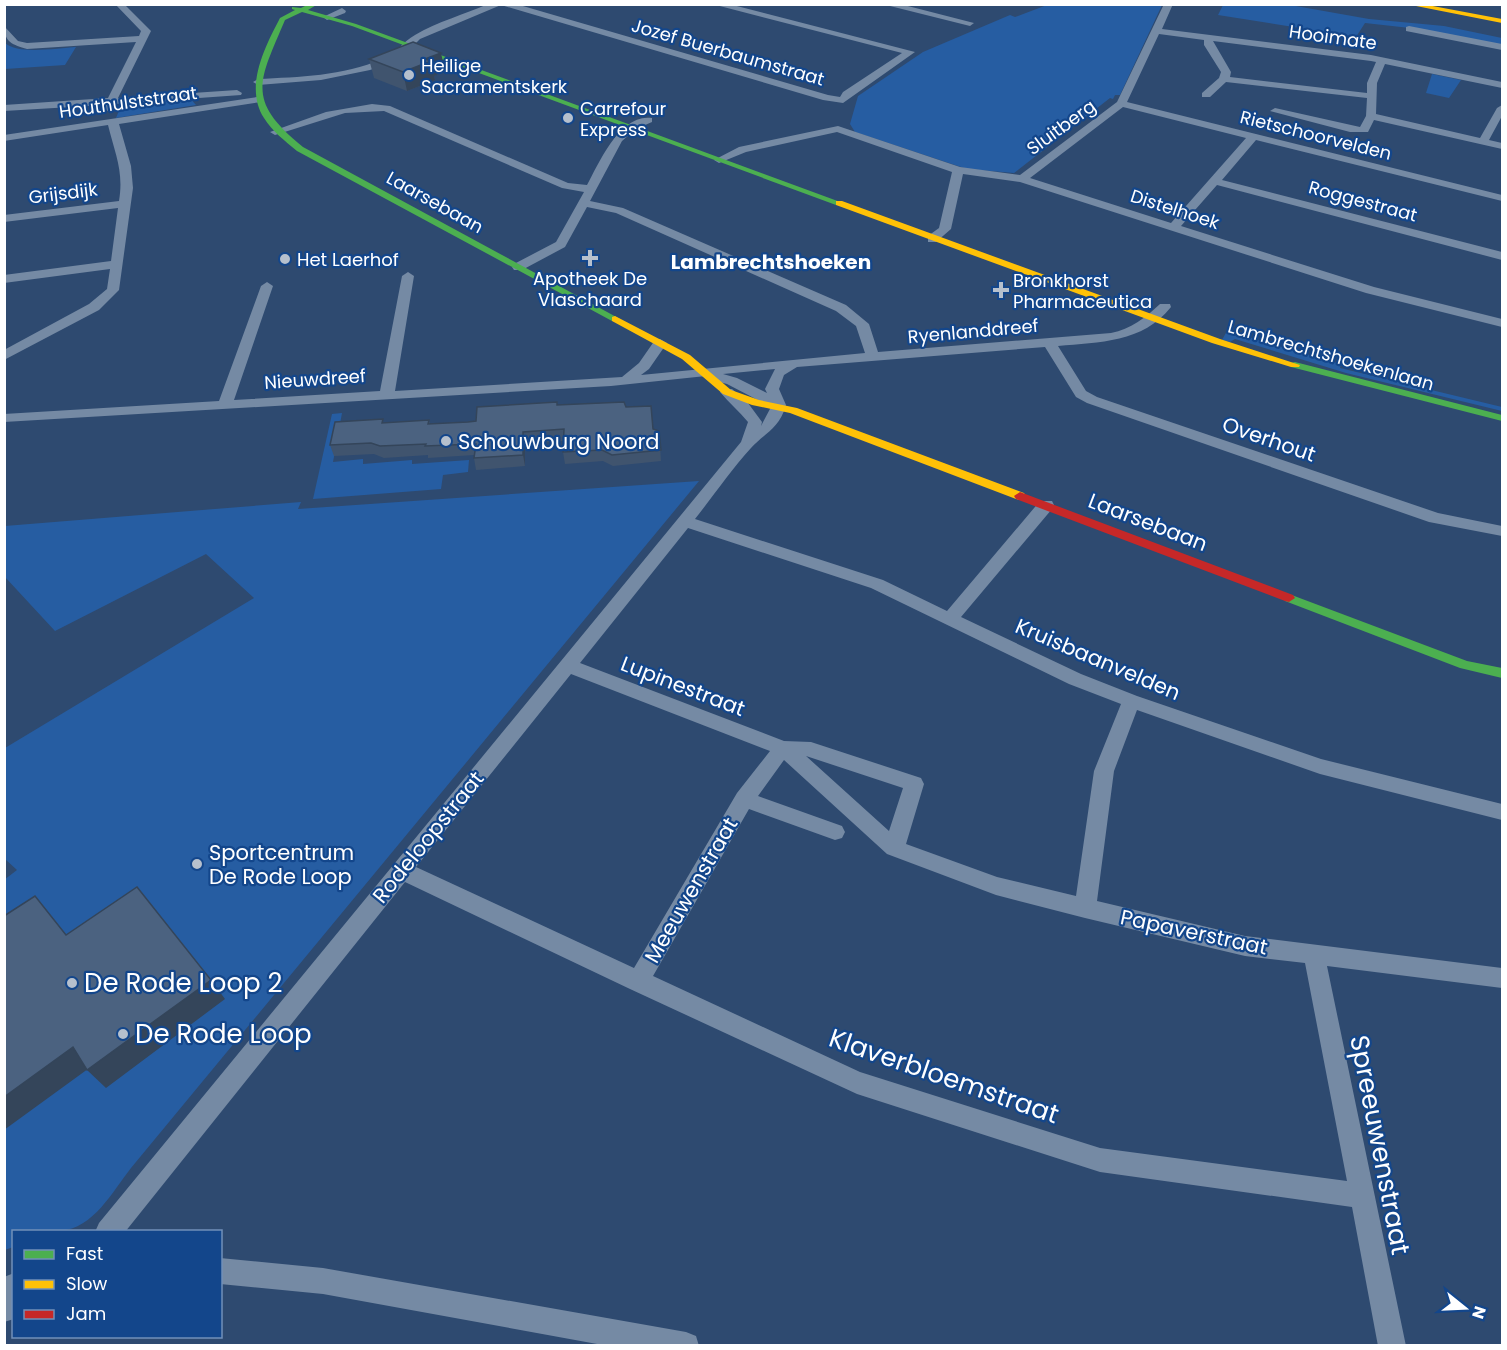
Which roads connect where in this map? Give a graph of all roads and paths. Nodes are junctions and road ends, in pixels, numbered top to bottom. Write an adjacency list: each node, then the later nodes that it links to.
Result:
1 (119, 4): 19 (street)
2 (286, 4): 10 (main road, Lambrechtshoekenlaan)
3 (320, 4): 11 (main road, Lambrechtshoekenlaan)
4 (497, 4): 20 (street)
5 (505, 4): 30 (street, Jozef Buerbaumstraat)
6 (716, 4): 30 (street)
7 (886, 4): 14 (street)
8 (1169, 4): 17 (street)
9 (1409, 4): 13 (main road)
10 (308, 7): 12 (main road, Lambrechtshoekenlaan); 24 (main road)
11 (342, 11): 12 (street); 20 (main road, Lambrechtshoekenlaan)
12 (327, 17): 20 (main road, Lambrechtshoekenlaan)
13 (1503, 21)
14 (970, 23)
15 (4, 29): 19 (street)
16 (1409, 29): 21 (street)
17 (1157, 31): 18 (street, Hooimate); 32 (street)
18 (1208, 38): 22 (street, Hooimate); 23 (street)
19 (143, 39): 31 (street)
20 (414, 42): 24 (street); 37 (main road, Lambrechtshoekenlaan); 40 (main road, Lambrechtshoekenlaan)
21 (1503, 47)
22 (1382, 60): 25 (street, Hooimate); 28 (street)
23 (1224, 79): 27 (street); 28 (street)
24 (258, 82): 29 (main road)
25 (1503, 85)
26 (245, 92): 31 (street, Houthulststraat)
27 (1206, 94)
28 (1371, 96): 36 (street)
29 (257, 100): 38 (street, Houthulststraat); 41 (main road, Laarsebaan)
30 (843, 100): 39 (street, Jozef Buerbaumstraat)
31 (112, 101): 33 (street, Houthulststraat); 38 (street)
32 (1121, 104): 42 (street, Rietschoorvelden); 49 (street, Sluitberg)
33 (4, 108)
34 (1503, 108): 44 (street)
35 (1275, 111): 36 (street)
36 (1371, 116): 44 (street)
37 (648, 120): 40 (street); 46 (main road, Lambrechtshoekenlaan)
38 (108, 121): 43 (street, Houthulststraat); 54 (street)
39 (841, 122): 46 (street); 48 (street, Distelhoek)
40 (632, 128): 47 (main road, Lambrechtshoekenlaan); 51 (street)
41 (275, 132): 51 (street); 61 (main road, Laarsebaan)
42 (1254, 136): 50 (street); 52 (street, Rietschoorvelden)
43 (4, 138)
44 (1483, 142): 45 (street)
45 (1503, 146)
46 (734, 152): 47 (street); 57 (main road, Lambrechtshoekenlaan)
47 (719, 160): 58 (main road, Lambrechtshoekenlaan)
48 (958, 170): 49 (street, Distelhoek); 57 (street)
49 (1022, 179): 56 (street, Distelhoek)
50 (1214, 181): 56 (street); 59 (street, Roggestraat)
51 (590, 189): 53 (street)
52 (1503, 198)
53 (584, 202): 61 (street); 72 (street)
54 (126, 204): 55 (street, Grijsdijk); 60 (street)
55 (4, 219)
56 (1173, 227): 68 (street, Distelhoek)
57 (945, 228): 58 (street); 64 (main road, Lambrechtshoekenlaan)
58 (932, 239): 67 (main road, Lambrechtshoekenlaan)
59 (1503, 256)
60 (118, 264): 63 (street); 71 (street)
61 (518, 267): 69 (main road, Laarsebaan)
62 (408, 276): 77 (street)
63 (4, 279)
64 (1100, 284)
65 (267, 286): 78 (street)
66 (1165, 306): 67 (street)
67 (1152, 319): 70 (street, Ryenlanddreef); 81 (main road, Lambrechtshoekenlaan)
68 (1503, 323)
69 (660, 343): 74 (main road, Laarsebaan); 75 (street)
70 (1049, 343): 72 (street, Ryenlanddreef); 86 (street, Overhout)
71 (4, 356)
72 (873, 358): 73 (street, Ryenlanddreef)
73 (794, 363): 74 (street, Ryenlanddreef); 79 (street)
74 (703, 373): 75 (street, Nieuwdreef); 76 (main road, Laarsebaan); 79 (street, Laarsebaan)
75 (627, 379): 77 (street, Nieuwdreef)
76 (727, 392): 79 (main road, Laarsebaan); 82 (street)
77 (387, 394): 78 (street, Nieuwdreef)
78 (225, 405): 80 (street, Nieuwdreef)
79 (780, 405): 82 (street); 83 (street, Rodeloopstraat); 84 (main road, Laarsebaan)
80 (4, 418)
81 (1503, 418)
82 (755, 422): 83 (street, Rodeloopstraat)
83 (748, 443): 85 (street, Rodeloopstraat)
84 (1046, 505): 87 (street); 89 (main road, Laarsebaan)
85 (685, 521): 87 (street, Kruisbaanvelden); 88 (street, Rodeloopstraat)
86 (1503, 531)
87 (950, 619): 90 (street, Kruisbaanvelden)
88 (567, 665): 91 (street, Lupinestraat); 96 (street, Rodeloopstraat)
89 (1503, 673)
90 (1131, 701): 93 (street, Kruisbaanvelden); 97 (street)
91 (783, 748): 92 (street, Meeuwenstraat); 95 (street); 95 (street)
92 (744, 799): 94 (street); 100 (street, Meeuwenstraat)
93 (1503, 812)
94 (835, 832)
95 (894, 848): 97 (street, Papaverstraat)
96 (401, 870): 100 (street, Klaverbloemstraat); 102 (street, Rodeloopstraat)
97 (1085, 909): 98 (street, Papaverstraat)
98 (1314, 955): 99 (street, Papaverstraat); 101 (street, Spreeuwenstraat)
99 (1503, 978)
100 (638, 982): 101 (street, Klaverbloemstraat)
101 (1361, 1197): 105 (street, Spreeuwenstraat)
102 (110, 1230)
103 (222, 1271): 104 (street)
104 (686, 1346)
105 (1392, 1346)

